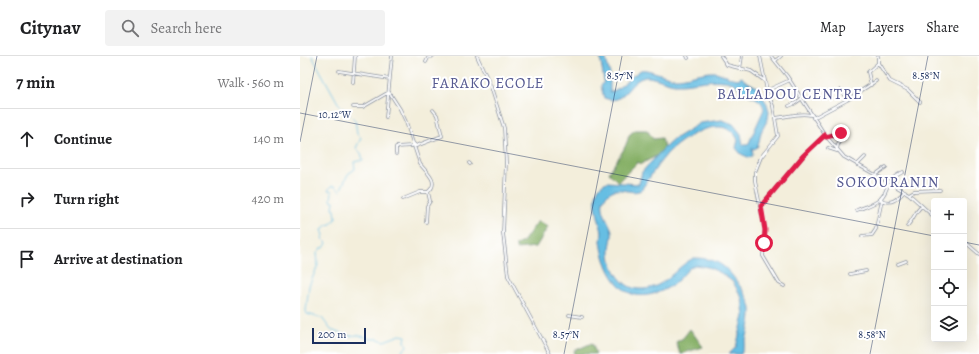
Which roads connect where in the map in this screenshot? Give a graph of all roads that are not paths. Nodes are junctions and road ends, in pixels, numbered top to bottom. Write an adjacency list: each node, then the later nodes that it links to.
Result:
1 (355, 56): 16 (street)
2 (392, 56): 17 (street)
3 (433, 56): 12 (street)
4 (478, 56): 68 (street)
5 (721, 56): 14 (street)
6 (742, 56): 14 (street)
7 (760, 56): 19 (street)
8 (771, 56): 11 (street)
9 (781, 56): 11 (street)
10 (878, 56): 13 (street)
11 (775, 61): 18 (street)
12 (426, 62)
13 (878, 63): 22 (street); 28 (street)
14 (740, 69): 19 (street)
15 (339, 72): 16 (street)
16 (355, 73): 17 (street); 21 (street)
17 (390, 79): 25 (street)
18 (790, 80): 23 (street); 26 (street)
19 (765, 81): 23 (street)
20 (876, 82): 22 (street)
21 (353, 83)
22 (870, 85): 27 (street)
23 (767, 90): 34 (street)
24 (841, 90): 27 (street)
25 (389, 94): 30 (street); 33 (street); 36 (street)
26 (801, 99): 29 (street); 32 (street)
27 (846, 100): 32 (street)
28 (920, 102)
29 (789, 106)
30 (352, 107)
31 (433, 110): 36 (street)
32 (812, 116): 34 (street); 35 (street)
33 (386, 118)
34 (775, 118): 52 (street)
35 (826, 136): 38 (street); 38 (street); 52 (street)
36 (413, 143): 39 (street); 47 (street)
37 (828, 148): 38 (street)
38 (838, 151): 41 (street)
39 (396, 154)
40 (865, 157): 41 (street)
41 (857, 165): 44 (street)
42 (886, 167): 44 (street)
43 (903, 172): 45 (street)
44 (875, 175): 45 (street)
45 (889, 183): 48 (street); 51 (street)
46 (940, 190): 49 (street)
47 (428, 192): 50 (street); 56 (street)
48 (905, 192): 49 (street); 51 (street)
49 (909, 194): 53 (street)
50 (403, 199)
51 (881, 199): 54 (street); 58 (street)
52 (761, 206): 65 (street)
53 (922, 206): 55 (street); 57 (street)
54 (857, 210)
55 (931, 214)
56 (426, 222)
57 (907, 226)
58 (862, 236)
59 (967, 244): 60 (street)
60 (979, 254)
61 (906, 262): 62 (street)
62 (898, 264)
63 (866, 271): 64 (street)
64 (850, 274)
65 (784, 286)
66 (569, 316): 67 (street)
67 (582, 317)
68 (550, 354)

